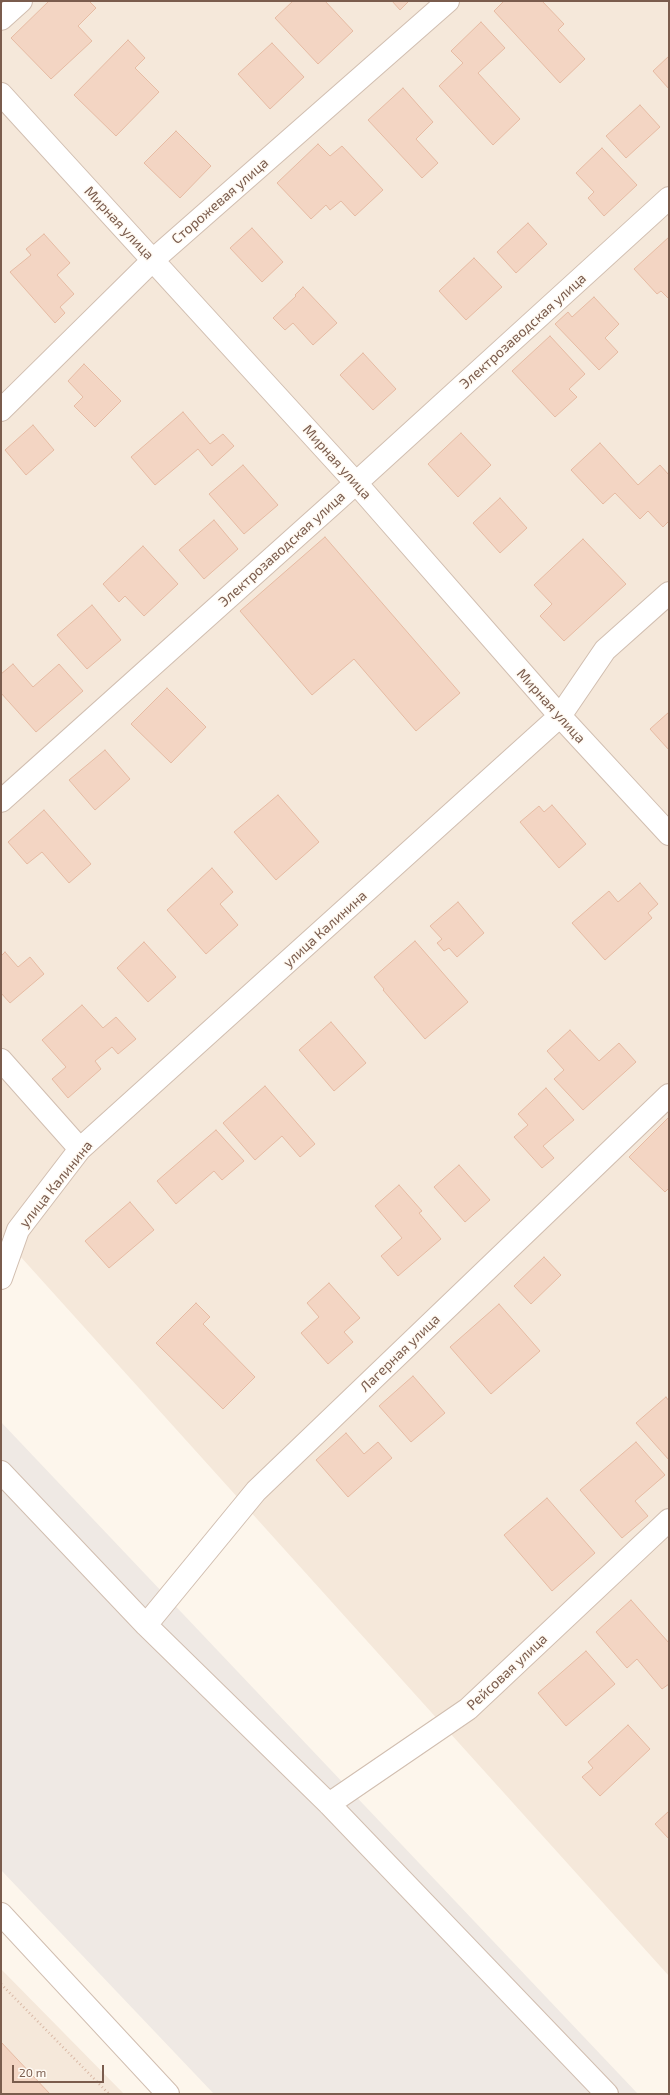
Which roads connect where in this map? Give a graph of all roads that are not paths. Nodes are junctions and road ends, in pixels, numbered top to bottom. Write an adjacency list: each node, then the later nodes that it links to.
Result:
1 (21, 1): 3 (street)
2 (448, 1): 6 (street, Сторожевая улица)
3 (1, 19)
4 (1, 94): 6 (street, Мирная улица)
5 (669, 198): 8 (street, Электрозаводская улица)
6 (153, 260): 7 (street, Сторожевая улица); 8 (street, Мирная улица)
7 (1, 410)
8 (356, 483): 10 (street, Мирная улица); 11 (street, Электрозаводская улица)
9 (669, 593): 10 (street, улица Калинина)
10 (560, 716): 12 (street, Мирная улица); 15 (street, улица Калинина)
11 (1, 801)
12 (669, 834)
13 (1, 1060): 15 (street)
14 (669, 1095): 19 (street, Лагерная улица)
15 (80, 1149): 16 (street, улица Калинина)
16 (1, 1278)
17 (1, 1472): 19 (street)
18 (669, 1520): 20 (street, Рейсовая улица)
19 (146, 1625): 20 (street)
20 (329, 1804): 23 (street)
21 (1, 1914): 22 (street)
22 (168, 2094)
23 (607, 2094)

